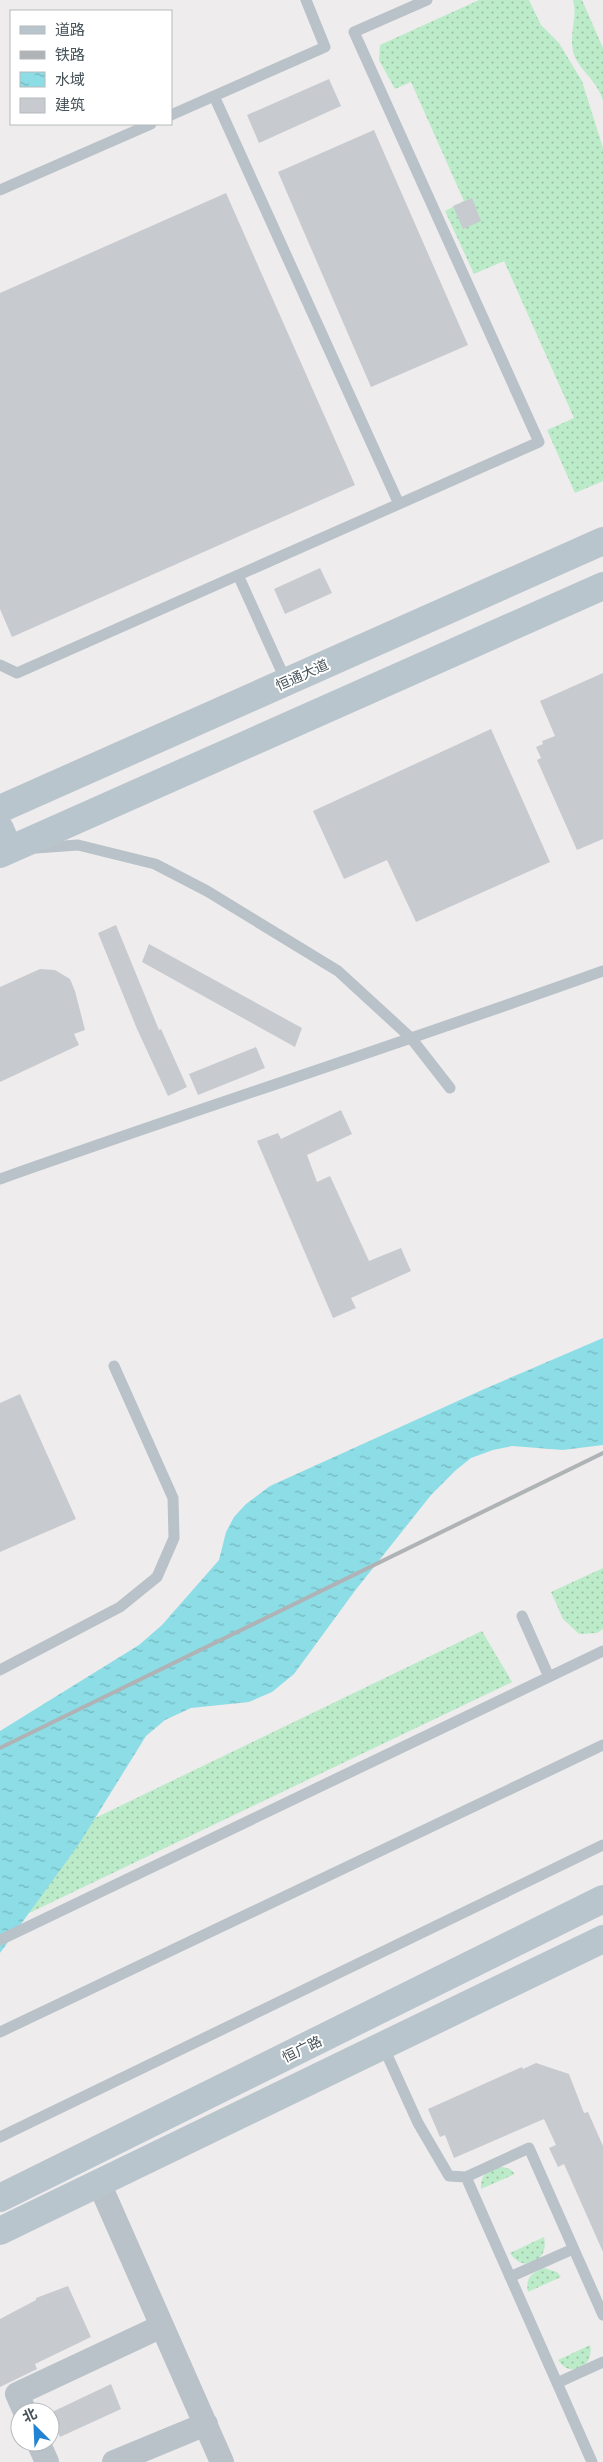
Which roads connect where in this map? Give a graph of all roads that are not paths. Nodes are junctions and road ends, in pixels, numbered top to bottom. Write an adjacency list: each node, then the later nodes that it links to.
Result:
1 (306, 0): 3 (lane)
2 (427, 0): 7 (lane)
3 (214, 96): 4 (lane); 7 (lane)
4 (172, 115)
5 (149, 125): 6 (lane)
6 (0, 190)
7 (399, 504): 9 (lane)
8 (603, 541): 12 (street, 恒通大道)
9 (238, 575): 11 (lane); 12 (lane)
10 (603, 586): 14 (street)
11 (0, 665)
12 (286, 681): 13 (street, 恒通大道)
13 (0, 809)
14 (3, 844): 16 (lane)
15 (603, 971): 16 (lane)
16 (410, 1038): 17 (lane); 18 (lane)
17 (450, 1088)
18 (0, 1179)
19 (114, 1366): 22 (lane)
20 (522, 1616): 23 (lane)
21 (603, 1651): 23 (lane)
22 (0, 1670)
23 (549, 1677): 27 (lane)
24 (603, 1745): 28 (lane)
25 (603, 1845): 30 (lane)
26 (598, 1927): 29 (street, 恒广路); 33 (street, 恒广路)
27 (0, 1940)
28 (0, 2032)
29 (383, 2046): 31 (lane); 32 (street, 恒广路)
30 (0, 2137)
31 (466, 2176): 35 (lane); 36 (lane)
32 (99, 2183): 34 (street, 恒广路); 38 (street)
33 (0, 2198)
34 (0, 2231)
35 (573, 2249): 36 (lane); 37 (lane)
36 (510, 2277): 40 (lane)
37 (603, 2315)
38 (162, 2326): 41 (street); 42 (street)
39 (603, 2362): 40 (lane)
40 (557, 2383): 45 (lane)
41 (20, 2402)
42 (206, 2424): 43 (street); 44 (street)
43 (114, 2462)
44 (222, 2462)
45 (592, 2462)

